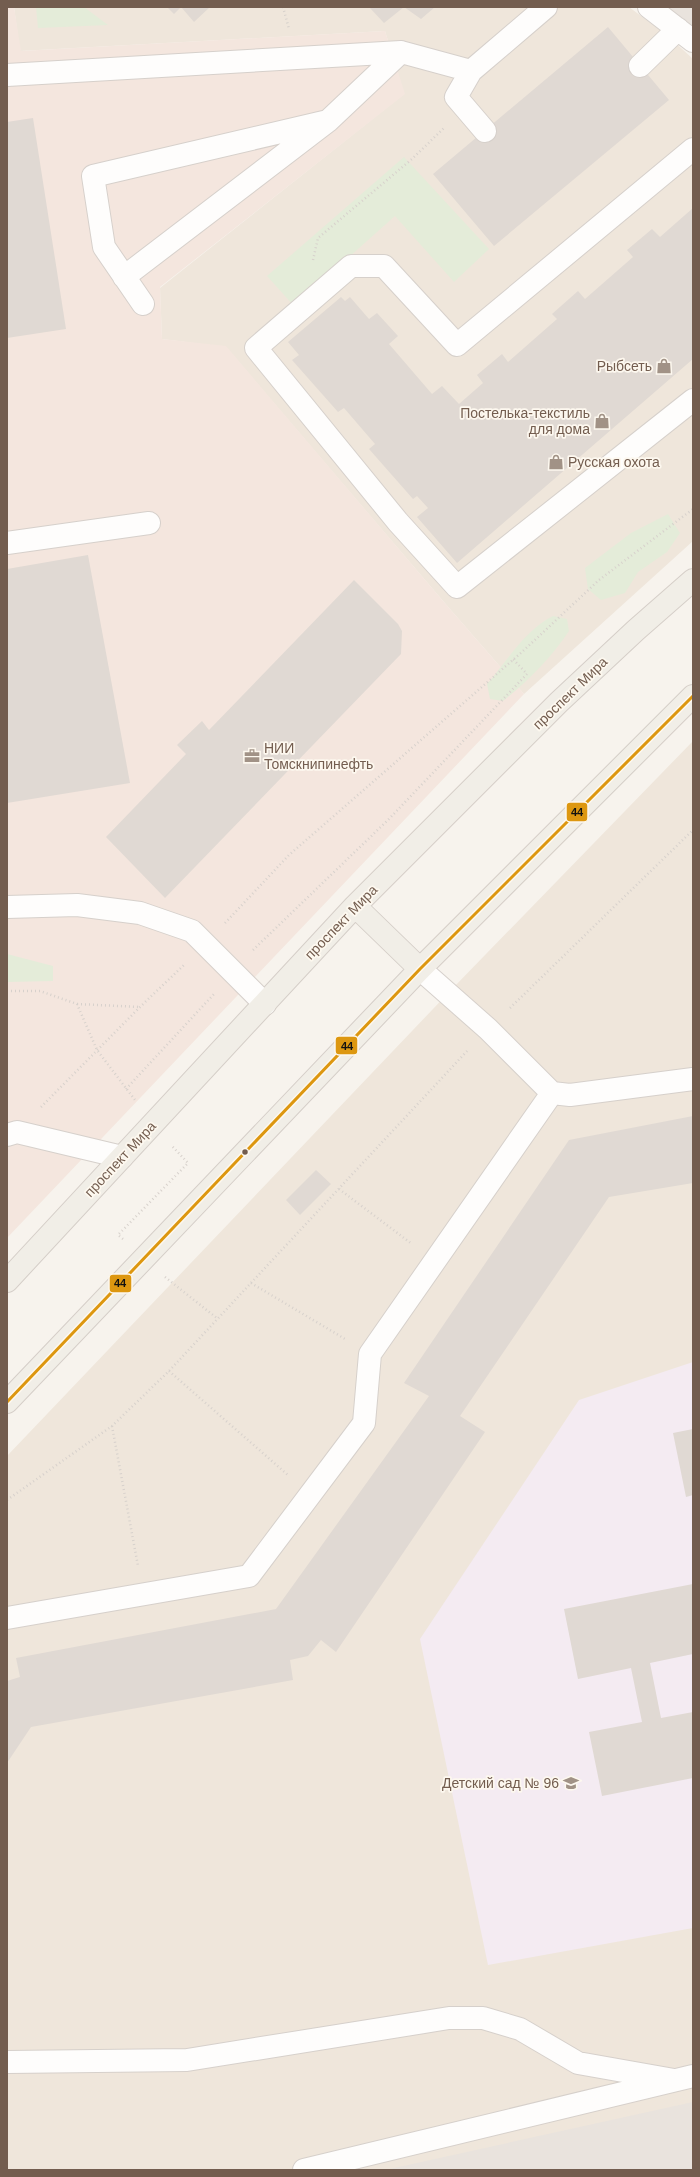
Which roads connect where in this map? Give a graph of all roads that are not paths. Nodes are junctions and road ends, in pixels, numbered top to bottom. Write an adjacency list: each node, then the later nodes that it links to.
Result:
1 (546, 7): 6 (street)
2 (649, 7): 3 (street)
3 (685, 35): 5 (street)
4 (401, 52): 6 (street); 7 (street); 8 (street)
5 (640, 66)
6 (471, 70): 9 (street)
7 (7, 75)
8 (328, 121): 11 (street); 11 (street)
9 (485, 131)
10 (693, 149): 13 (street)
11 (124, 277): 12 (street)
12 (143, 304)
13 (693, 400)
14 (149, 523): 15 (street)
15 (7, 543)
16 (693, 580): 18 (main road, проспект Мира)
17 (693, 696): 20 (main road)
18 (355, 906): 20 (main road); 21 (main road, проспект Мира)
19 (7, 907): 21 (street)
20 (420, 970): 23 (street); 27 (main road)
21 (265, 1004): 25 (main road, проспект Мира)
22 (693, 1078): 23 (street)
23 (552, 1093): 28 (street)
24 (10, 1137): 25 (street)
25 (122, 1157): 26 (main road, проспект Мира)
26 (7, 1281)
27 (7, 1402)
28 (7, 1618)
29 (7, 2062): 30 (street)
30 (684, 2078): 31 (street)
31 (304, 2170)

